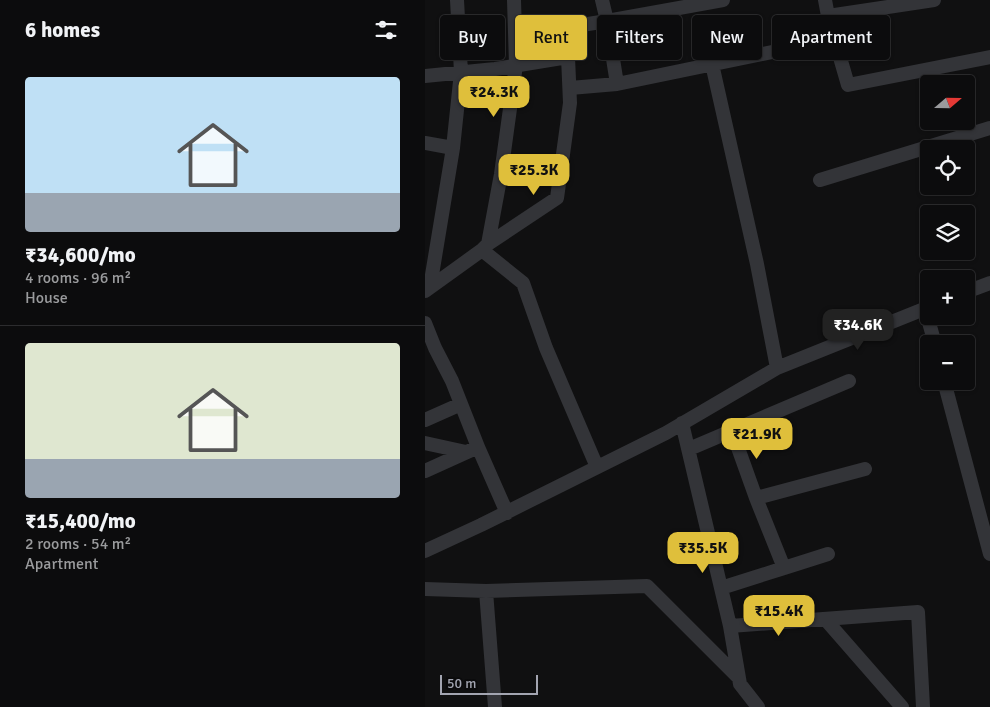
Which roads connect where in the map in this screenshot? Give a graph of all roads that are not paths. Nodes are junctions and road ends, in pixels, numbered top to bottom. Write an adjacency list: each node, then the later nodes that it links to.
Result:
1 (457, 0): 20 (street)
2 (514, 0): 19 (street)
3 (602, 0): 8 (street)
4 (723, 0): 9 (street)
5 (825, 0): 10 (street)
6 (934, 0): 7 (street)
7 (884, 4): 11 (street)
8 (606, 15)
9 (640, 15)
10 (828, 15)
11 (833, 15)
12 (772, 52): 18 (street)
13 (990, 58): 17 (street)
14 (551, 60): 19 (street)
15 (569, 60): 23 (street)
16 (613, 60): 22 (street)
17 (841, 60)
18 (713, 64): 22 (street); 35 (street)
19 (516, 66): 20 (street); 28 (street)
20 (461, 72): 21 (street); 26 (street)
21 (425, 76)
22 (617, 84): 23 (street)
23 (570, 88): 28 (street)
24 (990, 128): 27 (street)
25 (425, 143): 26 (street)
26 (453, 148): 30 (street)
27 (820, 180)
28 (485, 247): 30 (street); 45 (street)
29 (990, 283): 31 (street)
30 (427, 289)
31 (975, 289)
32 (920, 311): 35 (street)
33 (425, 322): 34 (street)
34 (430, 351): 38 (street)
35 (777, 368): 40 (street)
36 (849, 381): 41 (street)
37 (946, 390): 52 (street)
38 (461, 404): 39 (street); 43 (street)
39 (425, 420)
40 (682, 423): 44 (street); 45 (street)
41 (731, 431): 44 (street); 48 (street)
42 (425, 444): 43 (street)
43 (472, 449): 47 (street); 49 (street)
44 (689, 449): 54 (street)
45 (597, 468): 49 (street)
46 (865, 469): 48 (street)
47 (425, 471)
48 (756, 498): 53 (street)
49 (507, 512): 50 (street)
50 (425, 551)
51 (828, 554): 53 (street)
52 (990, 554)
53 (784, 568): 54 (street)
54 (721, 588): 58 (street)
55 (425, 589): 56 (street)
56 (486, 591): 59 (street); 60 (street)
57 (825, 619): 58 (street); 62 (street); 63 (street)
58 (730, 626): 59 (street)
59 (738, 676): 61 (street)
60 (495, 707)
61 (758, 707)
62 (903, 707)
63 (923, 707)

